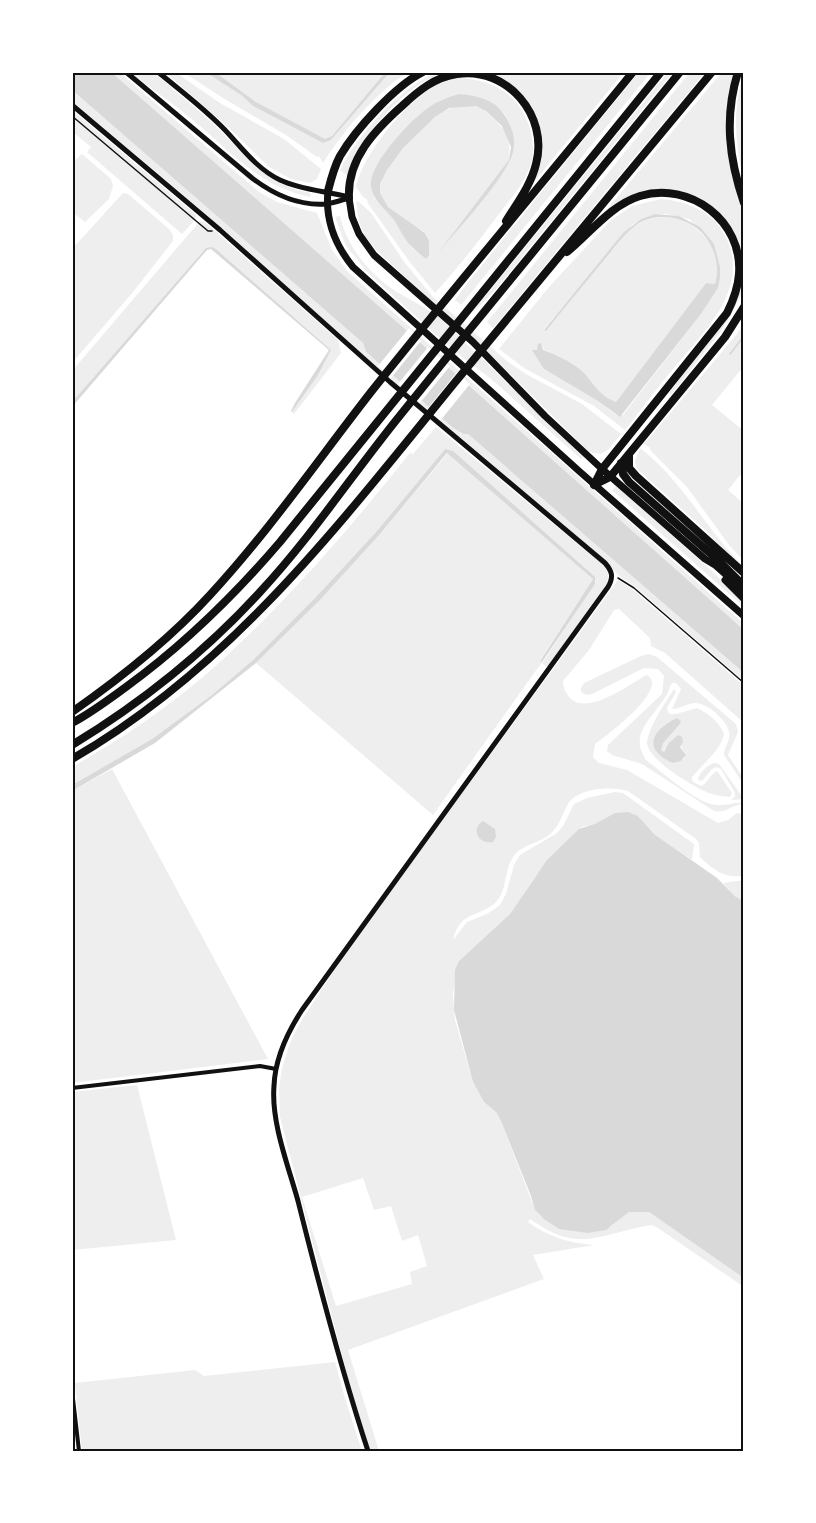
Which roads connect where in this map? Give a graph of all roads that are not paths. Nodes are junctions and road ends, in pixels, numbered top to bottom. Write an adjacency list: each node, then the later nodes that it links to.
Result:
1 (126, 72): 13 (street)
2 (158, 72): 10 (street)
3 (423, 72): 10 (highway)
4 (633, 72): 14 (highway)
5 (662, 72): 29 (highway)
6 (680, 72): 30 (highway)
7 (712, 72): 15 (highway)
8 (738, 72): 12 (highway)
9 (72, 105): 32 (street)
10 (328, 191): 11 (street); 13 (highway)
11 (350, 198): 13 (street); 14 (highway); 19 (highway)
12 (744, 203)
13 (327, 204): 21 (highway)
14 (484, 255): 28 (highway)
15 (549, 268): 19 (highway); 31 (highway)
16 (744, 307): 17 (highway)
17 (629, 454): 18 (highway); 23 (highway)
18 (621, 463): 20 (highway); 24 (highway)
19 (602, 469): 20 (highway); 21 (highway)
20 (610, 477): 21 (highway); 22 (highway)
21 (594, 485): 27 (highway)
22 (705, 560): 25 (highway); 26 (highway)
23 (744, 573)
24 (744, 586)
25 (744, 591)
26 (744, 599)
27 (744, 616)
28 (72, 712)
29 (72, 723)
30 (72, 745)
31 (72, 759)
32 (276, 1069): 33 (street); 36 (street)
33 (72, 1088)
34 (72, 1390): 35 (street)
35 (79, 1451)
36 (368, 1451)

